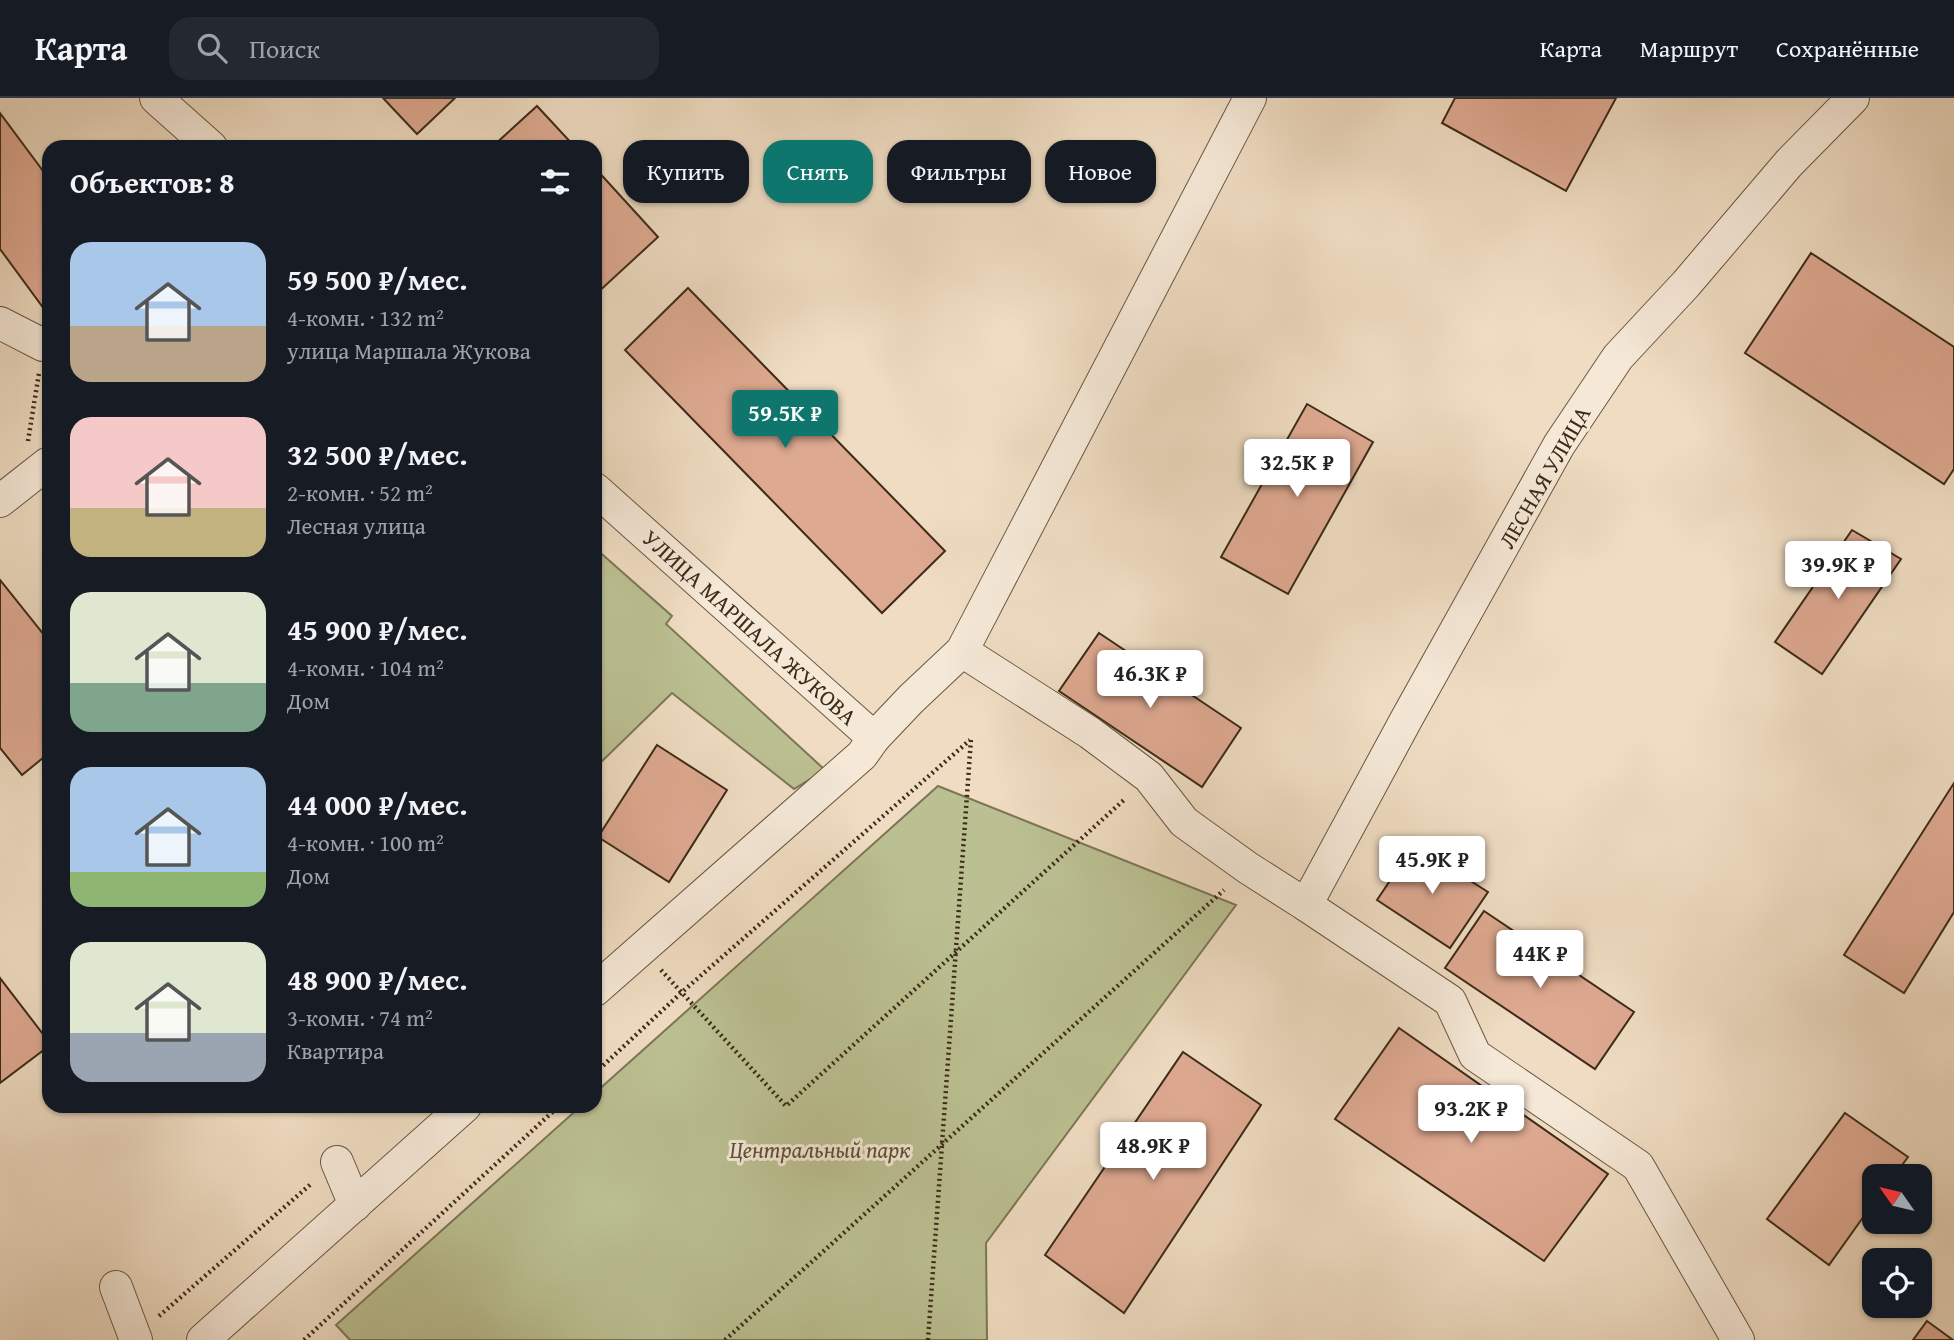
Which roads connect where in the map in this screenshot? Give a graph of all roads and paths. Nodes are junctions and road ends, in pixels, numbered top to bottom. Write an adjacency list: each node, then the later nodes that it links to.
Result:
1 (156, 98): 4 (street)
2 (1250, 98): 11 (street)
3 (1853, 98): 15 (street, ЛЕСНАЯ УЛИЦА)
4 (203, 140)
5 (0, 323): 6 (street)
6 (42, 340)
7 (42, 359): 9 (path)
8 (42, 468): 9 (street)
9 (10, 493)
10 (602, 495): 12 (street, УЛИЦА МАРШАЛА ЖУКОВА)
11 (962, 651): 12 (street); 13 (street)
12 (874, 738): 16 (street, УЛИЦА МАРШАЛА ЖУКОВА)
13 (1149, 777): 14 (street); 17 (path)
14 (1248, 868): 15 (street); 23 (path)
15 (1306, 905): 33 (street)
16 (642, 948): 18 (street, УЛИЦА МАРШАЛА ЖУКОВА); 19 (path)
17 (955, 953): 19 (path); 19 (path); 23 (path)
18 (602, 984)
19 (681, 993): 20 (path)
20 (602, 1066)
21 (458, 1113): 26 (street)
22 (551, 1113): 30 (path)
23 (942, 1145): 31 (path); 32 (path)
24 (337, 1162): 26 (street)
25 (312, 1184): 28 (path)
26 (355, 1205): 29 (street)
27 (116, 1287): 28 (street)
28 (136, 1338)
29 (203, 1340)
30 (304, 1340)
31 (724, 1340)
32 (928, 1340)
33 (1738, 1340)

